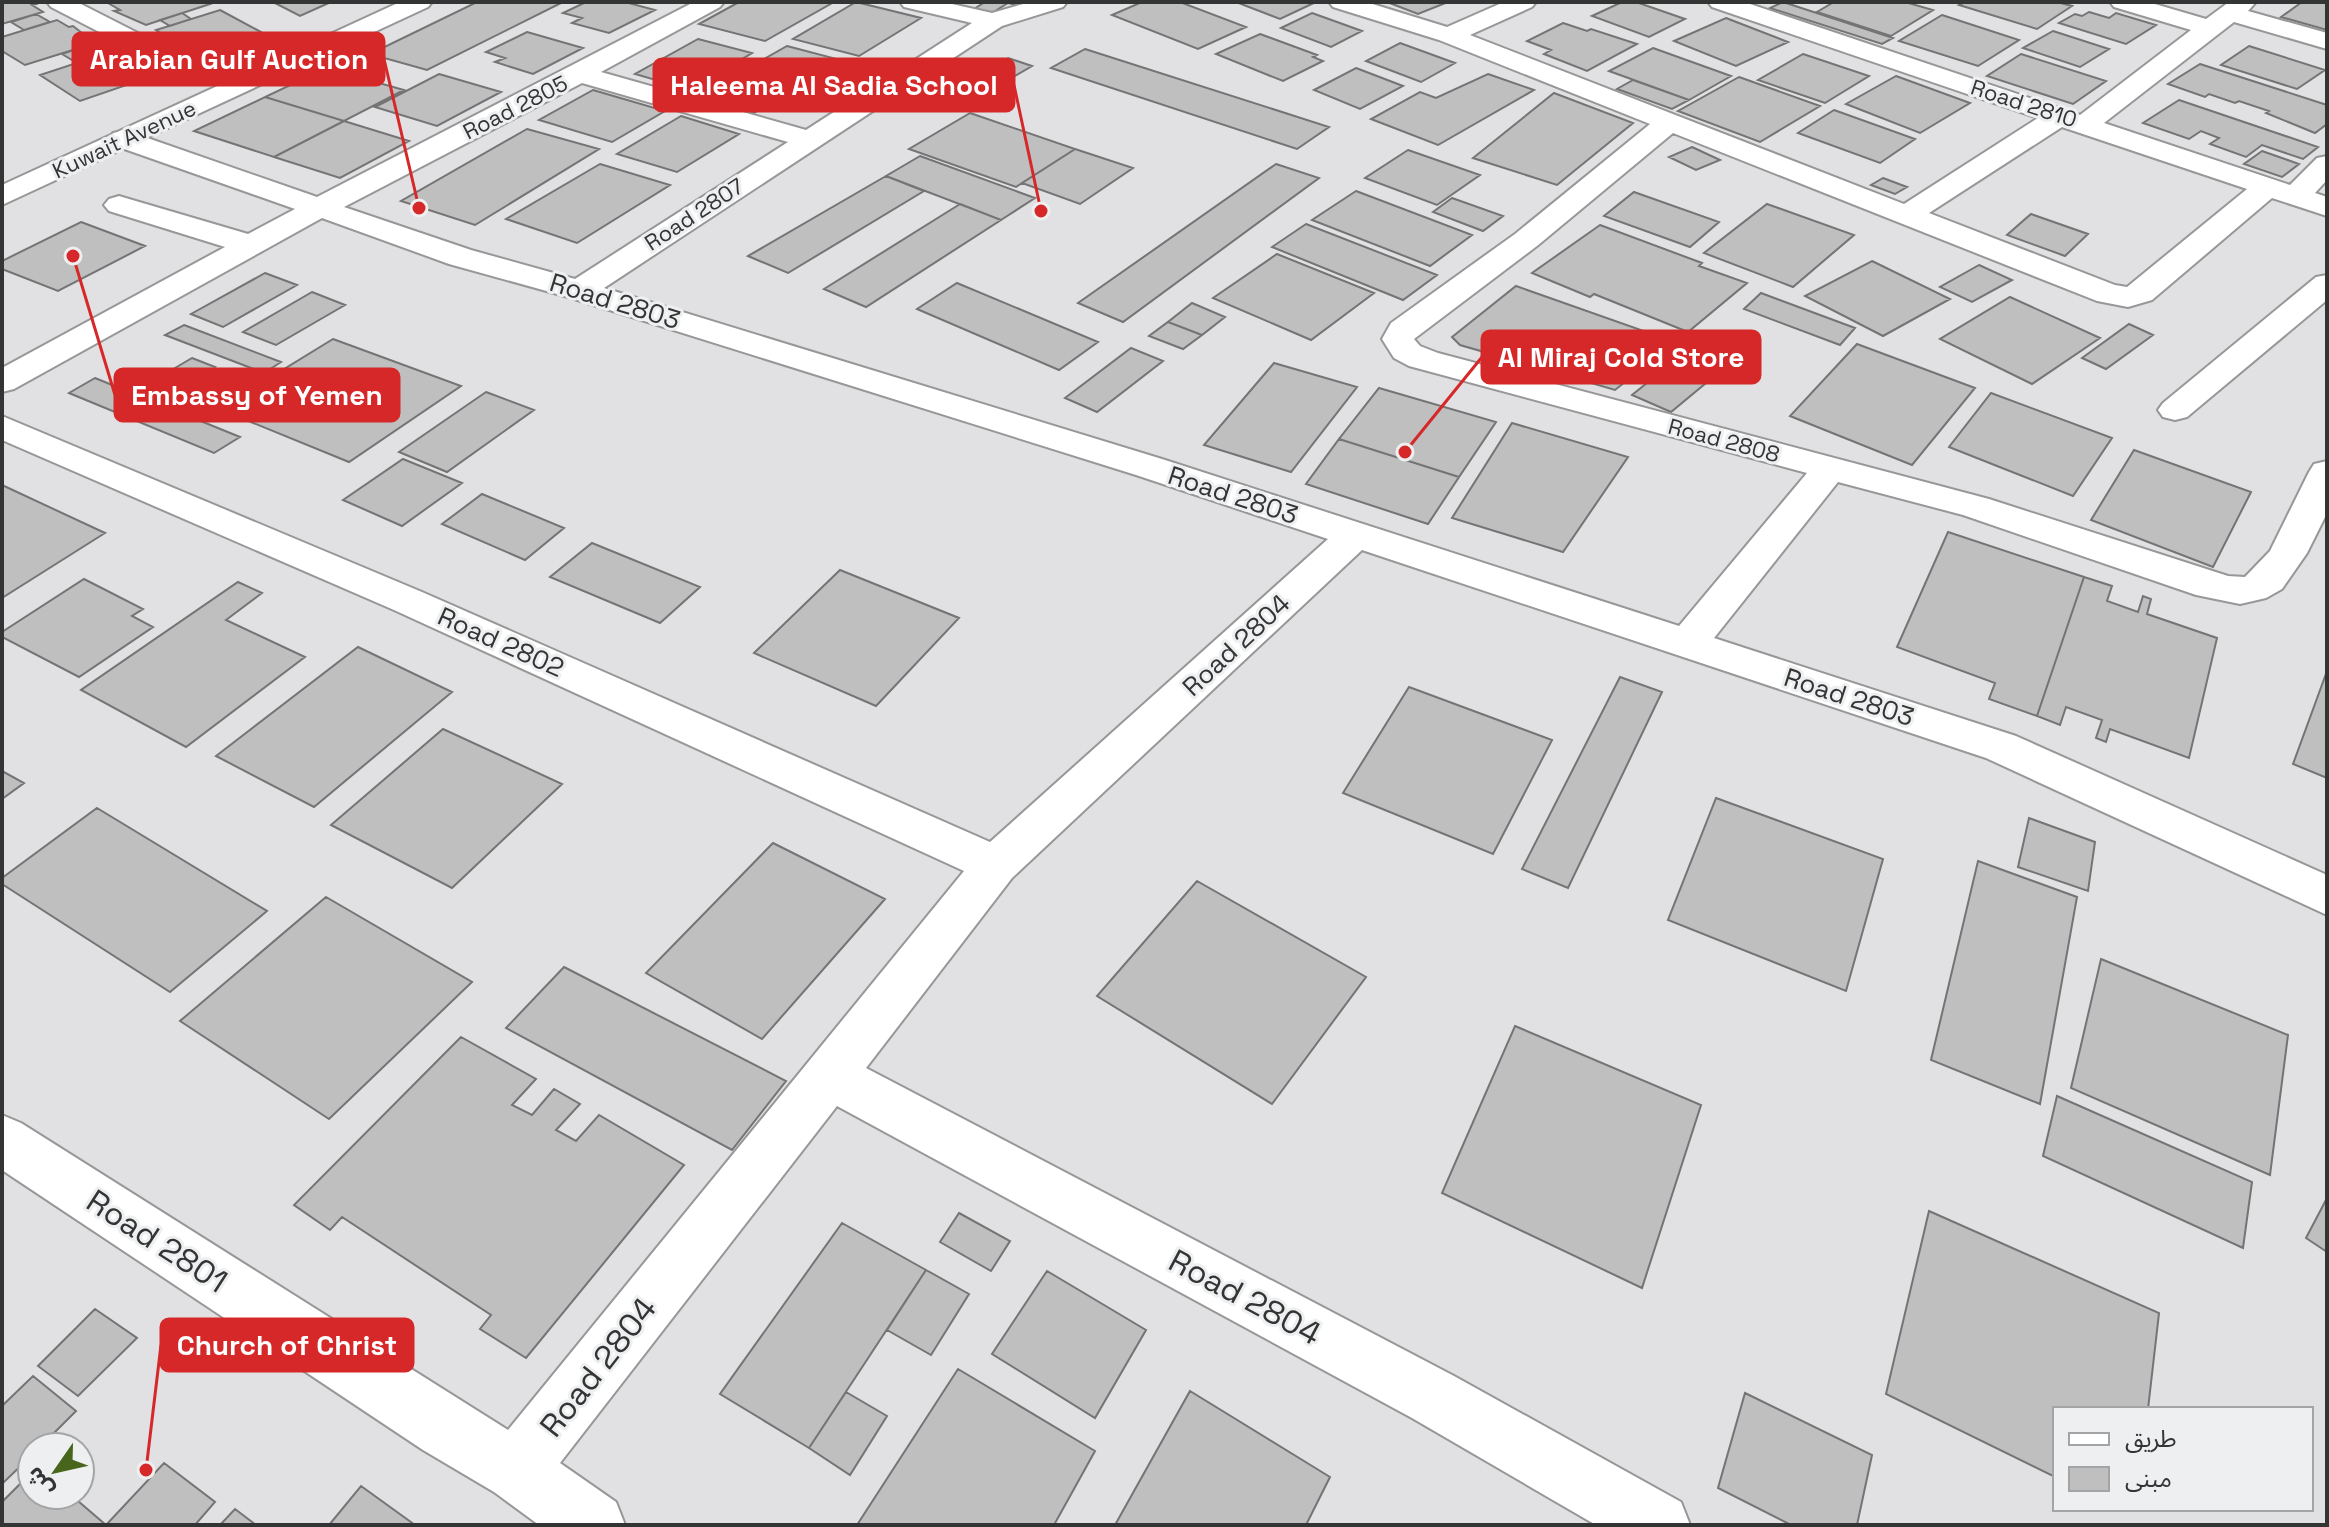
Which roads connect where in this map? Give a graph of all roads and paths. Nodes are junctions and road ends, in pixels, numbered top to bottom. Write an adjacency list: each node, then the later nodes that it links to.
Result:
1 (59, 2): 15 (street)
2 (376, 2): 22 (street, Kuwait Avenue)
3 (420, 2): 19 (street, Kuwait Avenue)
4 (712, 2): 16 (street, Road 2805)
5 (912, 2): 12 (street)
6 (1055, 2): 12 (street, Road 2807)
7 (1341, 2): 13 (street)
8 (1524, 2): 13 (street)
9 (1720, 2): 17 (street, Road 2810)
10 (2122, 2): 11 (street)
11 (2228, 14): 14 (street); 17 (street)
12 (993, 21): 20 (street, Road 2807)
13 (1448, 35): 18 (street)
14 (2327, 41)
15 (172, 60)
16 (579, 74): 20 (street); 28 (street, Road 2805)
17 (2073, 120): 23 (street, Road 2810); 29 (street)
18 (1668, 123): 29 (street); 36 (street, Road 2808)
19 (123, 139): 24 (street, Kuwait Avenue); 28 (street, Road 2803)
20 (810, 140): 31 (street, Road 2807)
21 (2327, 164): 25 (street)
22 (2, 170)
23 (2267, 187): 25 (street, Road 2810); 29 (street)
24 (2, 196)
25 (2296, 196): 27 (street, Road 2810)
26 (119, 205): 30 (street)
27 (2327, 207)
28 (317, 209): 30 (street); 31 (street, Road 2803)
29 (1905, 216)
30 (251, 245): 33 (street)
31 (579, 290): 38 (street, Road 2803)
32 (2322, 295): 34 (street)
33 (2, 382)
34 (2175, 410)
35 (2, 427): 40 (street, Road 2802)
36 (1831, 467): 37 (street, Road 2808); 39 (street)
37 (2327, 472)
38 (1355, 535): 39 (street, Road 2803); 40 (street, Road 2804)
39 (1687, 644): 41 (street, Road 2803)
40 (996, 865): 42 (street, Road 2804)
41 (2327, 896)
42 (829, 1075): 44 (street, Road 2804); 46 (street, Road 2804)
43 (2, 1140): 44 (street, Road 2801)
44 (516, 1470): 45 (street, Road 2801)
45 (593, 1525)
46 (1658, 1525)

